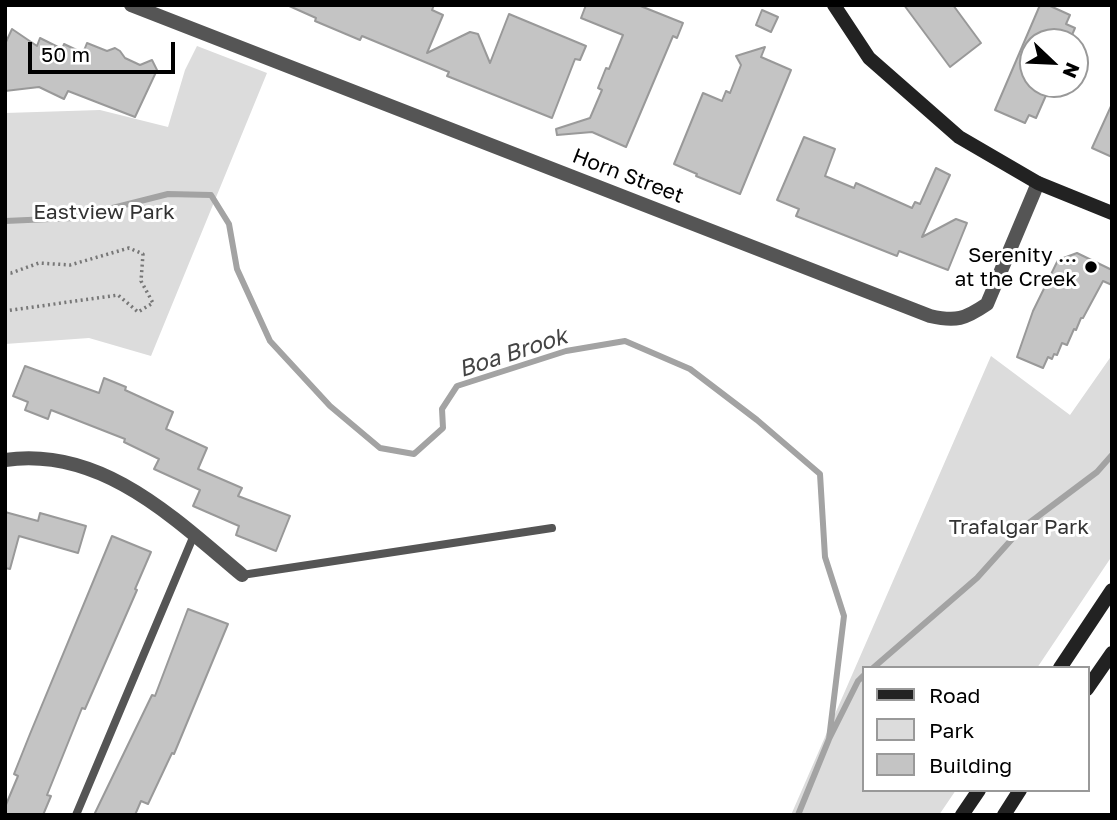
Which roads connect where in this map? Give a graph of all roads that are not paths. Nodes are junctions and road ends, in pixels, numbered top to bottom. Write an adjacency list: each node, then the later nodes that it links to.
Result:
1 (131, 5): 3 (street, Horn Street)
2 (834, 5): 3 (street)
3 (1038, 183): 4 (street)
4 (1112, 213)
5 (5, 460): 7 (street)
6 (552, 528): 8 (lane)
7 (194, 535): 8 (street); 15 (lane)
8 (242, 575)
9 (1112, 590): 11 (street)
10 (1112, 653): 12 (street)
11 (1061, 666)
12 (1089, 686)
13 (978, 792): 16 (street)
14 (1019, 792): 17 (street)
15 (76, 815)
16 (962, 815)
17 (1004, 815)

